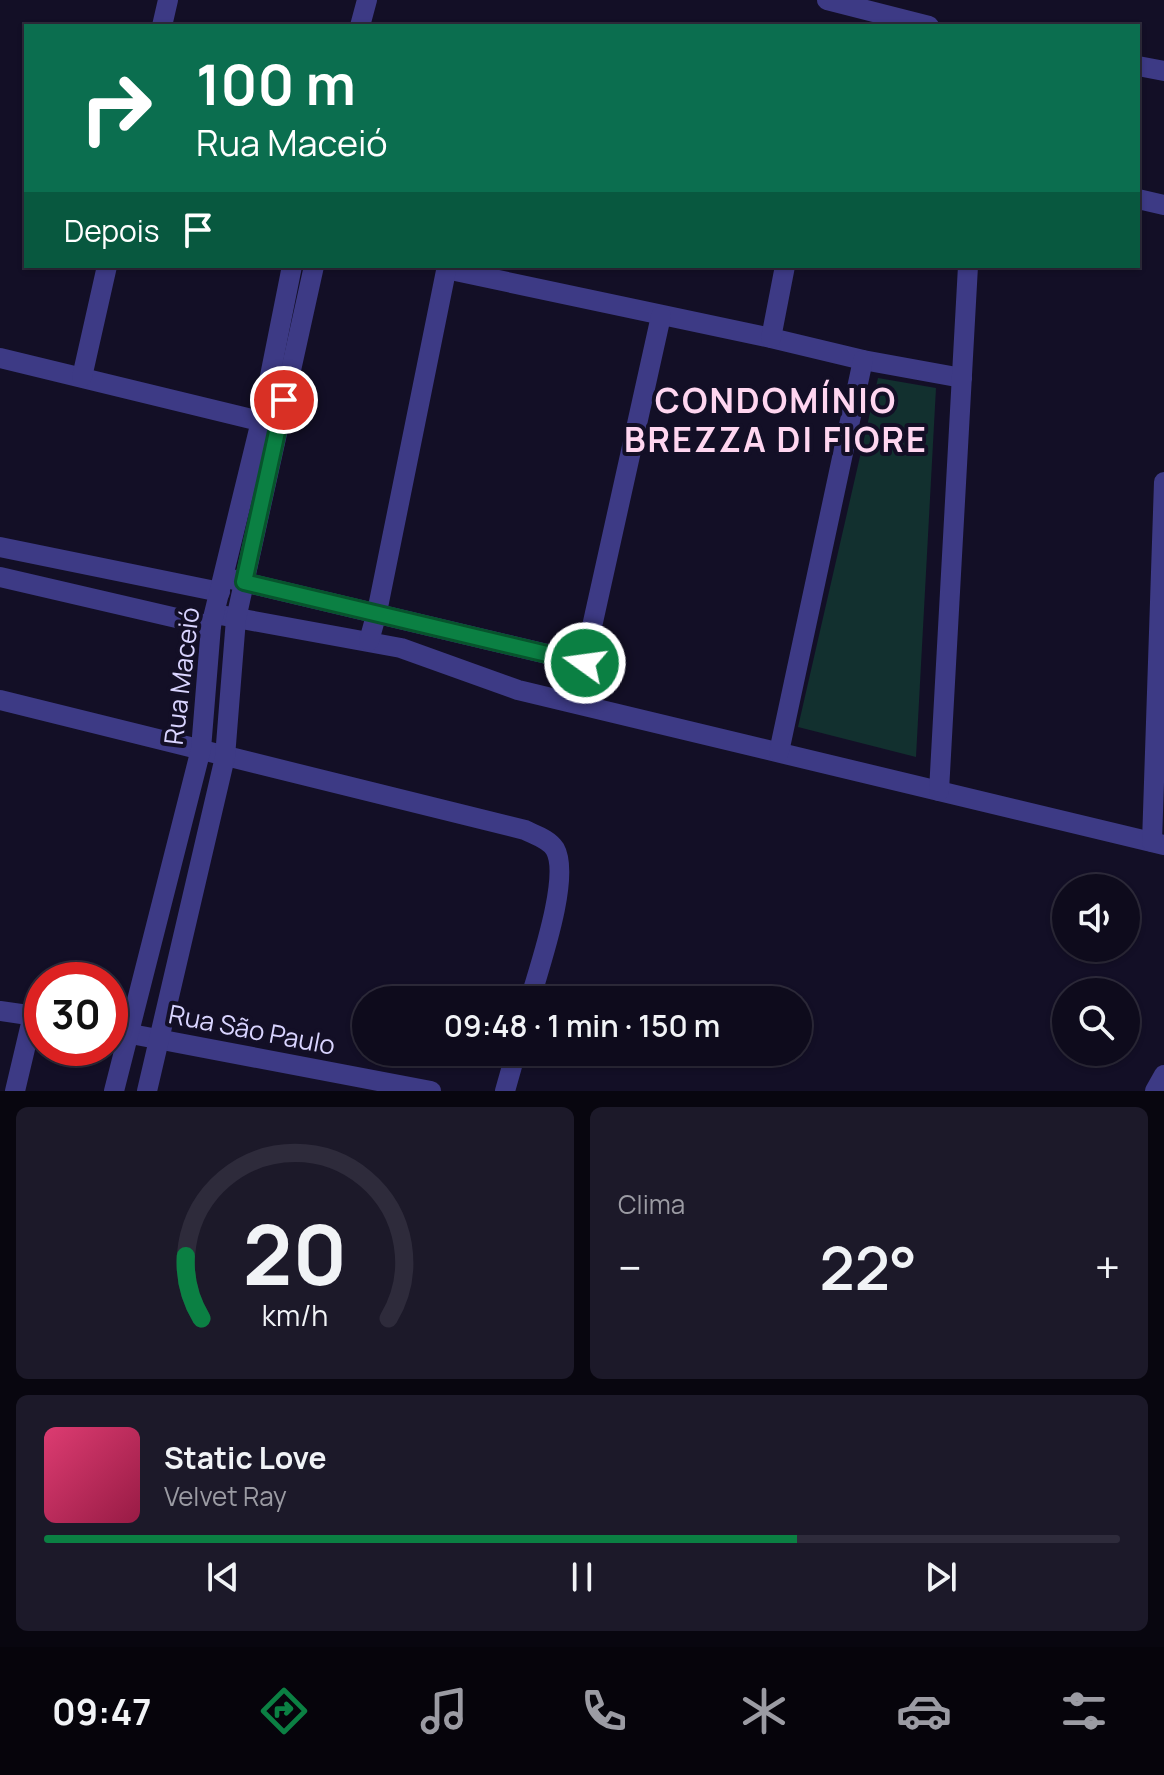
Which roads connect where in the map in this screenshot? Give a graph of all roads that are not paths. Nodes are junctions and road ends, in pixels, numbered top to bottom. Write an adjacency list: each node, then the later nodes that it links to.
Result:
1 (168, 0): 4 (street)
2 (367, 0): 5 (street)
3 (827, 0): 6 (street)
4 (162, 24)
5 (361, 24)
6 (921, 24)
7 (1140, 66): 8 (street)
8 (1164, 71)
9 (1140, 199): 10 (street)
10 (1164, 205)
11 (107, 268): 21 (street)
12 (292, 268): 23 (street, Rua Maceió)
13 (313, 268): 23 (street, Rua Maceió)
14 (446, 268): 17 (street); 28 (street)
15 (785, 268): 18 (street)
16 (968, 268): 22 (street)
17 (661, 316): 18 (street); 32 (street)
18 (771, 338): 20 (street)
19 (0, 358): 21 (street)
20 (863, 360): 22 (street); 36 (street)
21 (82, 377): 23 (street)
22 (962, 378): 38 (street)
23 (270, 424): 27 (street, Rua Maceió)
24 (1164, 482): 39 (street)
25 (0, 547): 27 (street)
26 (0, 577): 30 (street)
27 (229, 583): 28 (street); 29 (street, Rua Maceió); 30 (street, Rua Maceió)
28 (377, 612): 31 (street); 32 (street)
29 (236, 619): 30 (street); 31 (street); 37 (street, Rua Maceió)
30 (213, 620): 35 (street, Rua Maceió)
31 (369, 641): 34 (street)
32 (585, 663): 34 (street)
33 (0, 700): 35 (street)
34 (575, 703): 36 (street)
35 (201, 749): 37 (street); 44 (street, Rua Maceió)
36 (779, 752): 38 (street)
37 (225, 757): 40 (street); 45 (street, Rua Maceió)
38 (939, 791): 39 (street)
39 (1158, 844)
40 (534, 986)
41 (0, 1011): 42 (street)
42 (24, 1014)
43 (128, 1033): 44 (street, Rua São Paulo)
44 (131, 1034): 45 (street, Rua São Paulo); 50 (street, Rua Maceió)
45 (161, 1038): 51 (street, Rua Maceió); 52 (street, Rua São Paulo)
46 (24, 1062): 49 (street)
47 (512, 1066): 53 (street)
48 (1164, 1075): 54 (street)
49 (15, 1091)
50 (114, 1091)
51 (147, 1091)
52 (431, 1091)
53 (505, 1091)
54 (1155, 1091)

